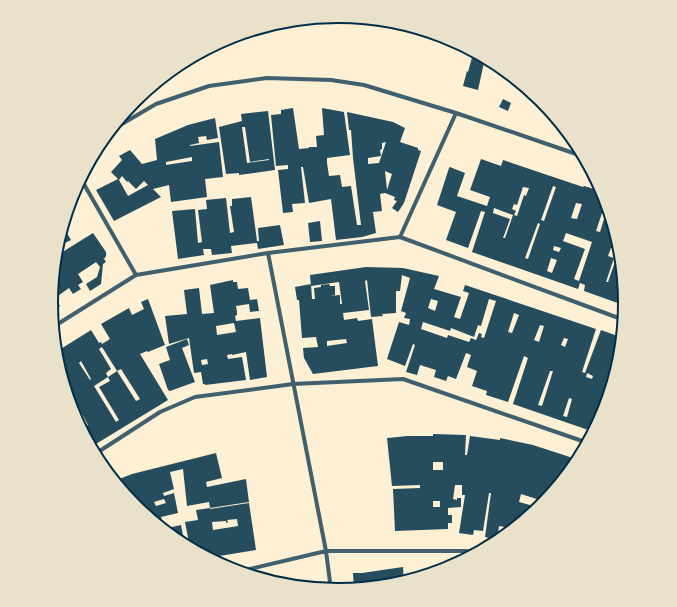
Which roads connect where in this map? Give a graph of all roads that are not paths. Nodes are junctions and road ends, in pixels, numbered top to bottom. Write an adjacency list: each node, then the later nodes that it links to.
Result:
1 (456, 113): 2 (street); 3 (street); 5 (street)
2 (126, 122)
3 (576, 154)
4 (84, 185): 7 (street)
5 (400, 237): 6 (street); 8 (street)
6 (268, 253): 7 (street); 10 (street)
7 (136, 275): 9 (street)
8 (618, 318)
9 (59, 323)
10 (293, 384): 11 (street); 12 (street); 13 (street)
11 (583, 441)
12 (100, 451)
13 (326, 551): 14 (street); 15 (street); 16 (street)
14 (469, 552)
15 (249, 569)
16 (330, 584)

